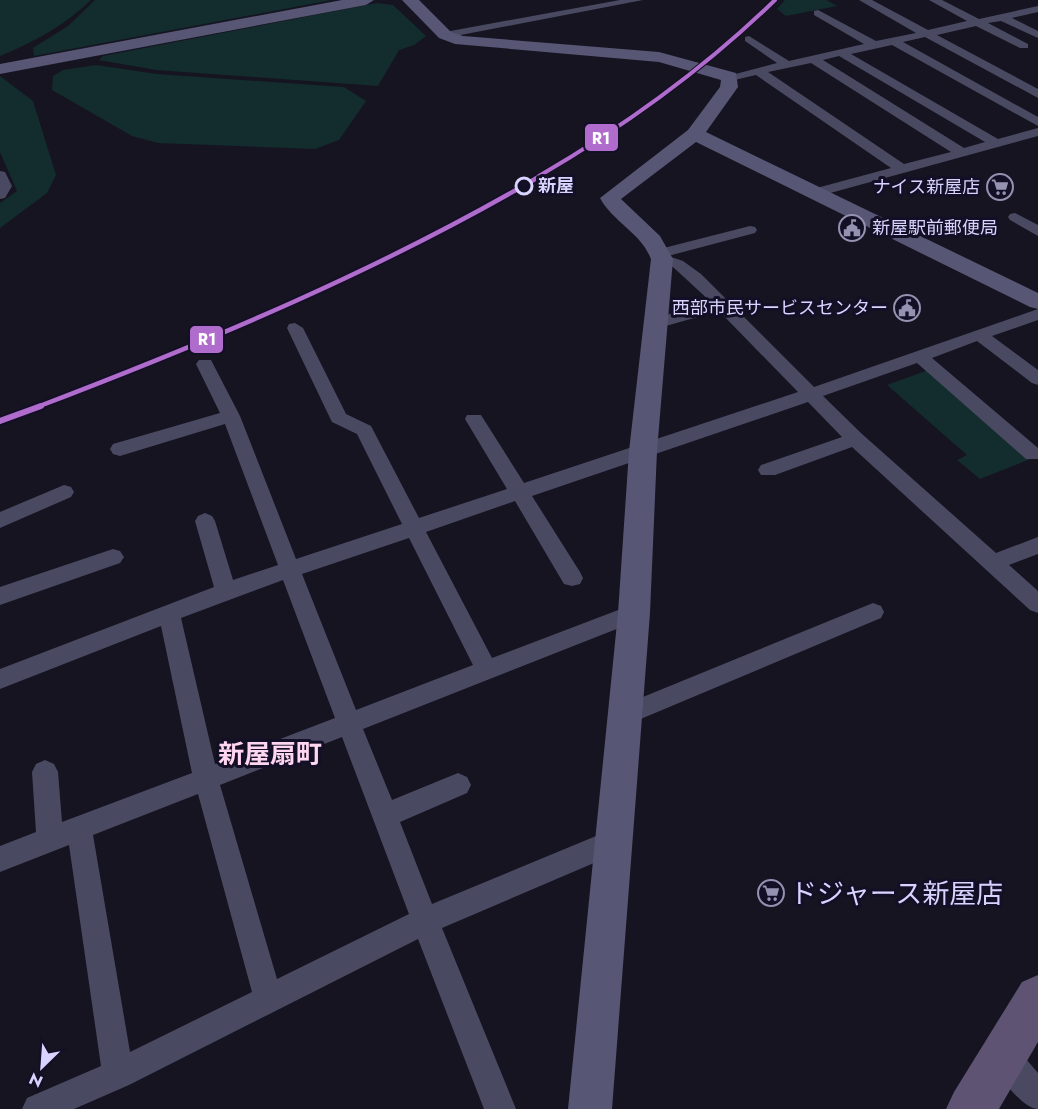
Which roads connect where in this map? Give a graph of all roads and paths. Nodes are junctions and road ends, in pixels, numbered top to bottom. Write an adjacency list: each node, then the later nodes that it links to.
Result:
1 (366, 0): 25 (street)
2 (410, 0): 15 (street)
3 (552, 0): 11 (street)
4 (638, 0): 8 (street)
5 (864, 0): 16 (street)
6 (934, 0): 14 (street)
7 (1034, 0): 9 (street)
8 (624, 1): 11 (street)
9 (1038, 2)
10 (1038, 9): 13 (street)
11 (569, 13): 15 (street)
12 (818, 13): 20 (street)
13 (1004, 18): 14 (street); 17 (street)
14 (978, 23): 16 (street); 21 (street)
15 (445, 35): 27 (street)
16 (928, 35): 19 (street); 28 (street)
17 (1038, 35)
18 (749, 39): 24 (street)
19 (896, 42): 20 (street); 29 (street)
20 (876, 46): 22 (street)
21 (1024, 46)
22 (843, 54): 23 (street); 32 (street)
23 (815, 60): 24 (street); 33 (street)
24 (789, 66): 26 (street)
25 (0, 69)
26 (760, 72): 27 (street); 34 (street)
27 (730, 77): 31 (street)
28 (1038, 94)
29 (1038, 122)
30 (1038, 132): 32 (street)
31 (695, 134): 35 (street); 39 (street)
32 (997, 144): 33 (street)
33 (962, 153): 34 (street)
34 (902, 169): 35 (street)
35 (818, 192): 40 (street)
36 (1015, 218): 38 (street)
37 (750, 230): 39 (street)
38 (1038, 232)
39 (661, 256): 41 (street); 43 (street)
40 (1038, 302)
41 (720, 305): 43 (street); 49 (street)
42 (1038, 314): 45 (street)
43 (655, 324): 54 (street)
44 (295, 328): 61 (street)
45 (980, 335): 46 (street); 48 (street)
46 (919, 356): 49 (street); 55 (street)
47 (205, 364): 50 (street)
48 (1038, 380)
49 (812, 394): 52 (street); 54 (street)
50 (231, 416): 53 (street); 65 (street)
51 (474, 419): 58 (street)
52 (855, 439): 56 (street); 64 (street)
53 (120, 449)
54 (643, 451): 58 (street); 72 (street)
55 (1033, 454)
56 (768, 470)
57 (64, 492): 59 (street)
58 (518, 493): 61 (street); 66 (street)
59 (0, 519)
60 (205, 521): 67 (street)
61 (414, 527): 65 (street); 73 (street)
62 (1038, 545): 64 (street)
63 (113, 557): 68 (street)
64 (992, 564): 69 (street)
65 (292, 569): 67 (street); 76 (street)
66 (573, 578)
67 (226, 591): 71 (street)
68 (0, 596)
69 (1038, 604)
70 (873, 612): 75 (street)
71 (169, 613): 74 (street); 78 (street)
72 (634, 613): 73 (street); 75 (street)
73 (487, 670): 76 (street)
74 (0, 679)
75 (624, 715): 83 (street)
76 (349, 722): 78 (street); 80 (street)
77 (45, 772): 82 (street)
78 (206, 779): 81 (street); 86 (street)
79 (458, 785): 80 (street)
80 (384, 816): 85 (street)
81 (80, 827): 82 (street); 89 (street)
82 (50, 838): 84 (street)
83 (613, 842): 85 (street); 93 (street)
84 (0, 859)
85 (424, 921): 86 (street); 92 (street)
86 (268, 998): 89 (street)
87 (1038, 998): 88 (main road)
88 (1003, 1056): 90 (street); 94 (main road)
89 (118, 1074): 91 (street)
90 (1038, 1096)
91 (38, 1109)
92 (500, 1109)
93 (590, 1109)
94 (970, 1109)

